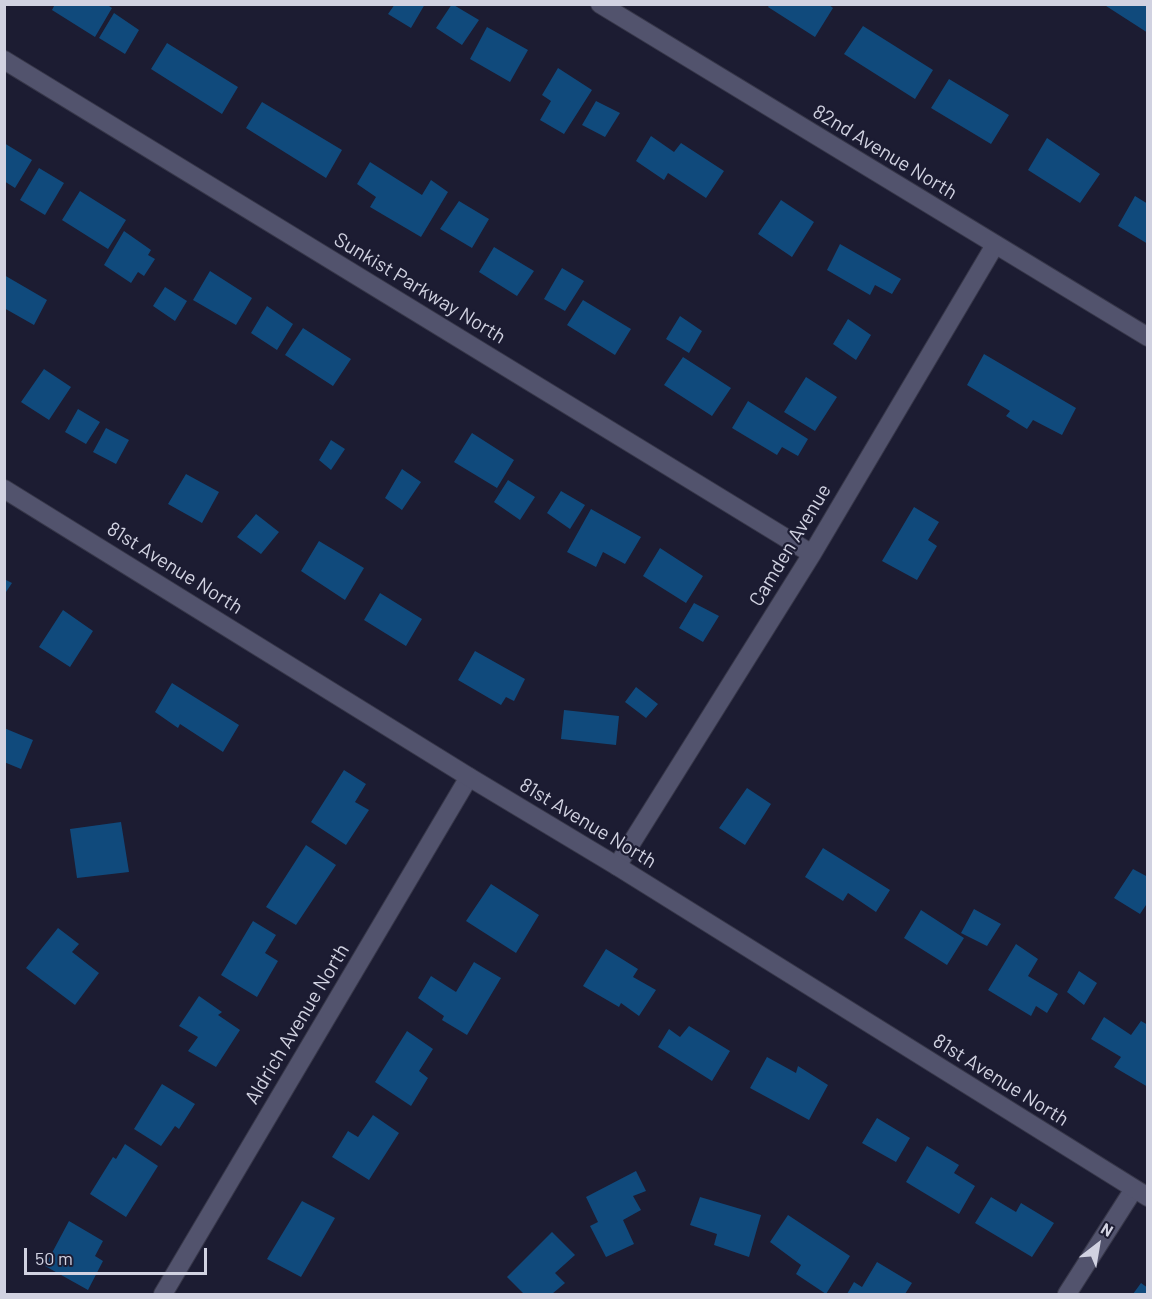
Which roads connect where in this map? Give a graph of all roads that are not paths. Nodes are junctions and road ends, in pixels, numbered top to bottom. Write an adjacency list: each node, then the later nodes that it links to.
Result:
1 (600, 4): 3 (street, 82nd Avenue North)
2 (4, 60): 6 (street, Sunkist Parkway North)
3 (995, 245): 4 (street, 82nd Avenue North); 6 (street, Camden Avenue)
4 (1148, 337)
5 (4, 489): 7 (street, 81st Avenue North)
6 (812, 554): 8 (street, Camden Avenue)
7 (469, 777): 8 (street, 81st Avenue North); 10 (street, Aldrich Avenue North)
8 (617, 866): 9 (street, 81st Avenue North)
9 (1141, 1193): 11 (street)
10 (163, 1294)
11 (1067, 1294)

